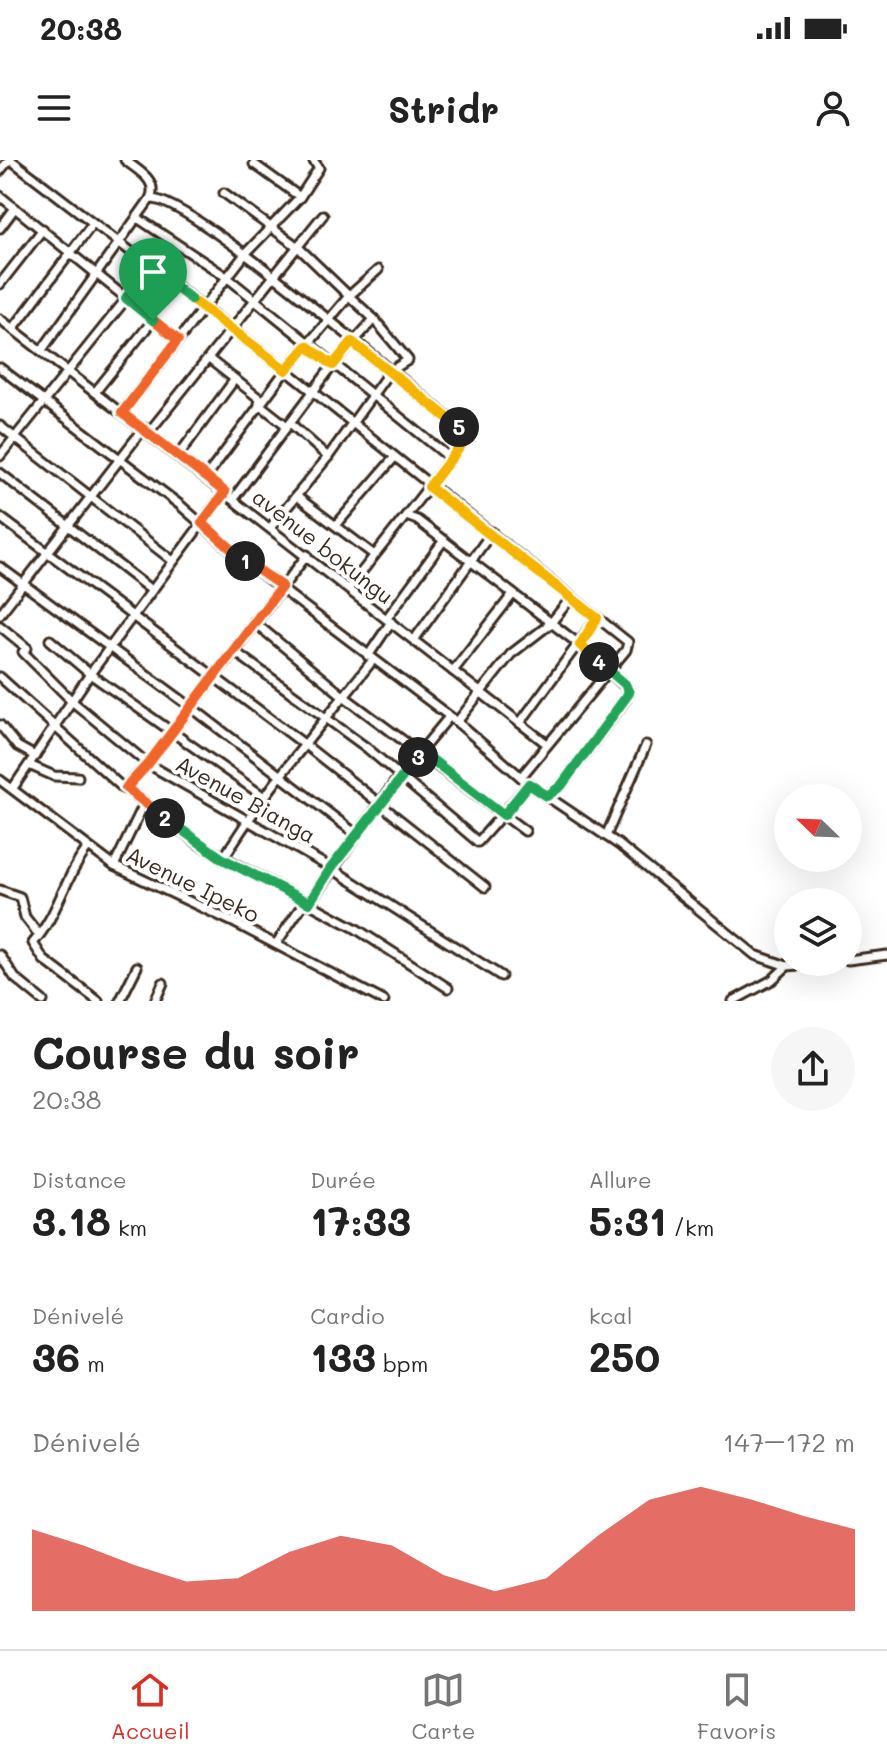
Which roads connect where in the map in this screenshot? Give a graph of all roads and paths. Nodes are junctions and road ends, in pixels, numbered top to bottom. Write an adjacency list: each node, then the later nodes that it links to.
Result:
1 (10, 160): 5 (street); 13 (street)
2 (125, 160): 9 (street)
3 (313, 160): 8 (street)
4 (254, 164): 8 (street)
5 (0, 171)
6 (224, 193): 14 (street)
7 (0, 196): 10 (street)
8 (300, 197): 14 (street)
9 (150, 199): 12 (street); 20 (street)
10 (15, 208): 15 (street); 16 (street)
11 (323, 215): 18 (street)
12 (139, 219): 17 (street); 25 (street)
13 (93, 223): 17 (street); 19 (street)
14 (270, 226): 18 (street); 20 (street)
15 (0, 228)
16 (43, 229): 19 (street); 26 (street)
17 (120, 243): 21 (street); 24 (street)
18 (298, 247): 23 (street); 27 (street)
19 (70, 250): 24 (street); 36 (street)
20 (246, 253): 23 (street); 25 (street)
21 (151, 268): 28 (street); 30 (street)
22 (378, 270): 27 (street)
23 (273, 275): 29 (street); 34 (street)
24 (97, 276): 28 (street); 40 (street)
25 (228, 278): 29 (street); 30 (street)
26 (0, 284)
27 (349, 296): 32 (street); 34 (street)
28 (126, 298): 33 (street); 44 (street)
29 (253, 302): 35 (street); 39 (street)
30 (203, 308): 35 (street); 37 (street)
31 (0, 319): 36 (street, avenue bokungu)
32 (374, 319): 38 (street); 46 (street)
33 (153, 320): 37 (street); 48 (street)
34 (327, 321): 38 (street); 39 (street)
35 (231, 328): 41 (street); 45 (street)
36 (13, 329): 40 (street, avenue bokungu)
37 (178, 340): 53 (street)
38 (352, 342): 42 (street); 46 (street)
39 (307, 346): 42 (street); 45 (street)
40 (42, 350): 44 (street, avenue bokungu)
41 (209, 359): 47 (street); 57 (street)
42 (333, 365): 49 (street); 50 (street)
43 (0, 368): 51 (street)
44 (68, 369): 48 (street, avenue bokungu); 51 (street)
45 (286, 370): 49 (street); 52 (street)
46 (389, 372): 50 (street); 62 (street)
47 (235, 379): 52 (street); 60 (street)
48 (96, 391): 53 (street, avenue bokungu)
49 (312, 391): 54 (street); 55 (street)
50 (373, 396): 54 (street); 62 (street)
51 (43, 399): 58 (street); 63 (street)
52 (259, 404): 55 (street); 66 (street)
53 (122, 413): 57 (street, avenue bokungu)
54 (353, 423): 61 (street); 64 (street)
55 (288, 424): 61 (street); 71 (street)
56 (0, 426): 58 (street)
57 (147, 430): 60 (street, avenue bokungu); 63 (street)
58 (14, 437): 59 (street); 70 (street)
59 (0, 456)
60 (178, 456): 66 (street, avenue bokungu)
61 (328, 457): 69 (street)
62 (450, 458): 67 (street)
63 (121, 459): 70 (street); 74 (street)
64 (393, 459): 67 (street); 75 (street)
65 (0, 473): 76 (street)
66 (206, 477): 68 (street, avenue bokungu)
67 (429, 487): 72 (street); 78 (street)
68 (225, 492): 71 (street, avenue bokungu); 74 (street)
69 (296, 496): 75 (street); 77 (street)
70 (91, 498): 76 (street); 83 (street)
71 (233, 499): 77 (street, avenue bokungu)
72 (406, 516): 79 (street); 81 (street)
73 (0, 517): 80 (street)
74 (202, 523): 83 (street); 87 (street)
75 (337, 524): 81 (street)
76 (68, 525): 80 (street); 89 (street)
77 (270, 528): 82 (street, avenue bokungu)
78 (492, 532): 84 (street); 91 (street)
79 (444, 540): 84 (street); 95 (street)
80 (48, 553): 86 (street); 93 (street)
81 (373, 554): 88 (street)
82 (307, 555): 87 (street); 88 (street, avenue bokungu)
83 (173, 561): 89 (street)
84 (471, 562): 90 (street); 100 (street)
85 (0, 567): 86 (street)
86 (23, 583): 92 (street); 102 (street)
87 (282, 586): 96 (street); 104 (street)
88 (349, 588): 95 (street, avenue bokungu)
89 (151, 590): 93 (street)
90 (513, 594): 97 (street); 106 (street)
91 (571, 598): 94 (street); 97 (street)
92 (0, 614)
93 (132, 618): 102 (street); 108 (street)
94 (597, 618): 101 (street); 105 (street)
95 (389, 620): 100 (street, avenue bokungu); 104 (street)
96 (254, 622): 103 (street); 111 (street)
97 (550, 624): 101 (street); 110 (street)
98 (0, 626): 112 (street, Avenue Bianga)
99 (50, 640): 107 (street)
100 (414, 640): 106 (street, avenue bokungu)
101 (580, 645): 105 (street); 117 (street)
102 (111, 647): 107 (street); 113 (street)
103 (234, 651): 108 (street); 115 (street)
104 (370, 658): 111 (street); 114 (street)
105 (608, 670): 122 (street); 137 (street)
106 (453, 671): 110 (street, avenue bokungu)
107 (90, 674): 112 (street); 120 (street)
108 (213, 676): 113 (street); 121 (street)
109 (0, 677): 119 (street)
110 (480, 693): 116 (street); 117 (street, avenue bokungu)
111 (342, 695): 115 (street); 124 (street)
112 (73, 702): 119 (street); 126 (street, Avenue Bianga)
113 (191, 707): 120 (street); 128 (street)
114 (449, 717): 116 (street); 124 (street)
115 (323, 719): 121 (street); 130 (street)
116 (457, 722): 131 (street)
117 (520, 723): 122 (street, avenue bokungu)
118 (0, 725): 125 (street)
119 (54, 728): 125 (street); 135 (street)
120 (171, 732): 126 (street); 136 (street)
121 (304, 744): 128 (street); 139 (street)
122 (547, 744): 131 (street)
123 (646, 745): 144 (street)
124 (422, 752): 130 (street); 140 (street)
125 (35, 756): 127 (street)
126 (148, 764): 135 (street); 141 (street, Avenue Bianga)
127 (29, 765): 129 (street); 134 (street)
128 (278, 776): 136 (street); 143 (street)
129 (78, 777)
130 (400, 777): 139 (street); 140 (street)
131 (521, 777): 133 (street)
132 (0, 780): 134 (street, Avenue Ipeko)
133 (529, 784): 137 (street); 140 (street)
134 (13, 788): 145 (street, Avenue Ipeko)
135 (126, 788): 138 (street)
136 (263, 796): 141 (street)
137 (547, 796): 144 (street)
138 (145, 802): 146 (street); 147 (street)
139 (379, 805): 143 (street); 149 (street)
140 (504, 815): 142 (street)
141 (246, 822): 146 (street); 148 (street, Avenue Bianga)
142 (525, 831)
143 (356, 834): 148 (street)
144 (606, 836): 157 (street)
145 (87, 849): 147 (street, Avenue Ipeko); 152 (street)
146 (223, 859): 151 (street)
147 (114, 866): 153 (street, Avenue Ipeko)
148 (331, 868): 151 (street); 159 (street, Avenue Bianga)
149 (485, 887)
150 (0, 890): 152 (street)
151 (307, 902): 153 (street); 162 (street)
152 (39, 935): 164 (street)
153 (276, 944): 167 (street, Avenue Ipeko)
154 (0, 955): 163 (street)
155 (887, 955): 156 (street)
156 (862, 958)
157 (774, 962)
158 (137, 967): 165 (street)
159 (501, 976)
160 (776, 976): 168 (street)
161 (163, 983): 166 (street)
162 (448, 988)
163 (43, 1001)
164 (98, 1001)
165 (120, 1001)
166 (155, 1001)
167 (384, 1001)
168 (733, 1001)

